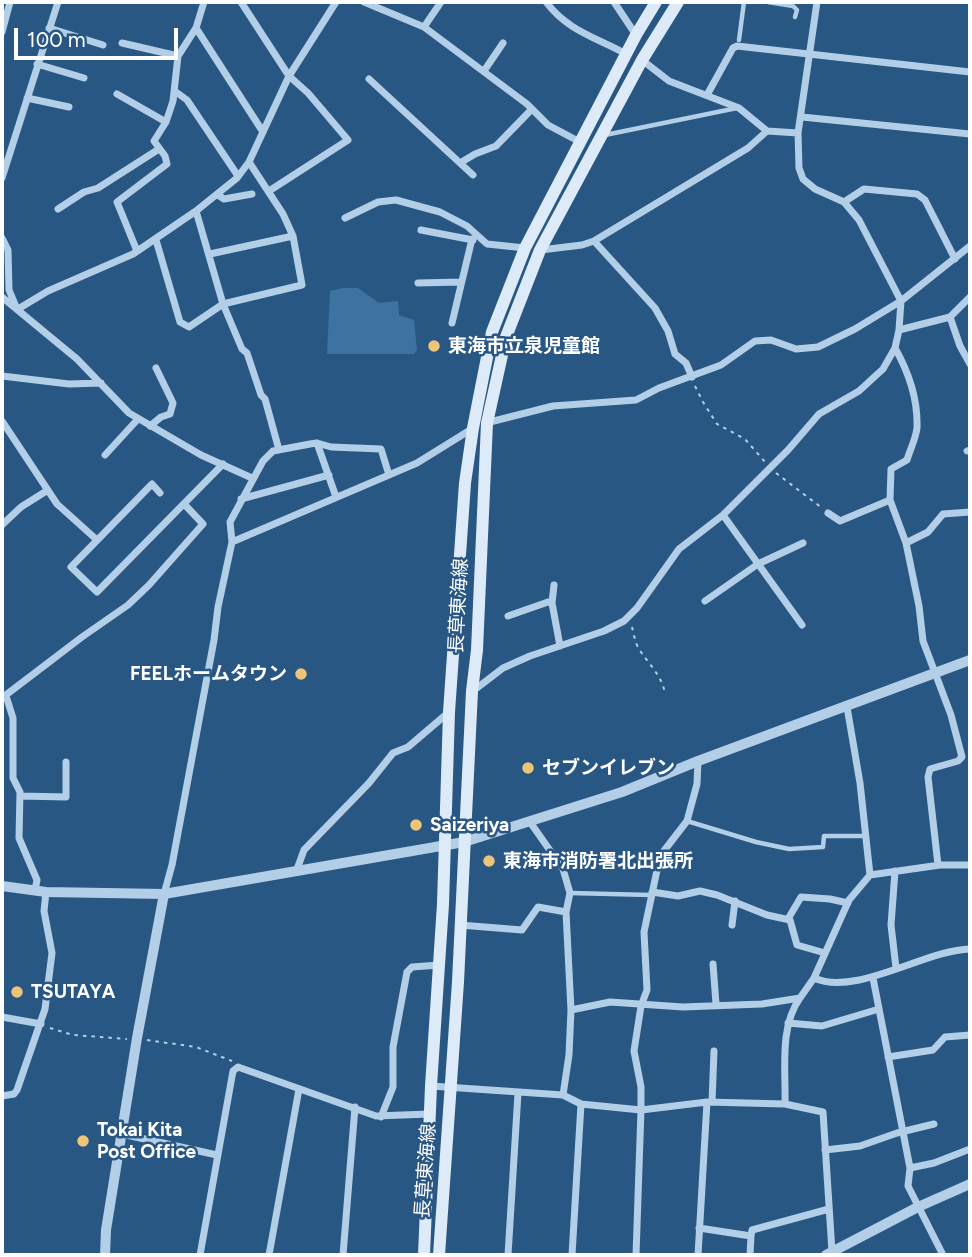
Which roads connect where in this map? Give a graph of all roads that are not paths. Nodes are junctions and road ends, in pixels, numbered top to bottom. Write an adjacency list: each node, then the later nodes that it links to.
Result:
1 (10, 2): 19 (street)
2 (58, 2): 17 (street)
3 (204, 2): 18 (street)
4 (241, 2): 32 (street)
5 (336, 2): 32 (street)
6 (364, 2): 16 (street)
7 (441, 2): 16 (street)
8 (546, 2): 25 (street)
9 (614, 2): 20 (street)
10 (656, 2): 20 (main road, 長草東海線)
11 (678, 2): 28 (main road, 長草東海線)
12 (744, 2): 21 (lane)
13 (768, 2): 15 (lane)
14 (817, 2): 26 (street)
15 (795, 17)
16 (424, 27): 30 (street)
17 (49, 28): 24 (street); 29 (street)
18 (196, 28): 27 (street); 45 (street)
19 (2, 32)
20 (636, 35): 25 (main road, 長草東海線)
21 (739, 40)
22 (122, 43): 27 (street)
23 (503, 43): 30 (street)
24 (103, 45)
25 (626, 54): 49 (main road, 長草東海線)
26 (810, 54): 31 (street); 37 (street); 42 (street)
27 (178, 56): 35 (street)
28 (642, 60): 37 (street); 48 (main road, 長草東海線)
29 (37, 64): 33 (street); 38 (street)
30 (484, 71): 41 (street)
31 (970, 72)
32 (289, 76): 45 (street); 56 (street)
33 (84, 79)
34 (369, 79): 52 (street)
35 (176, 92): 43 (street); 54 (street)
36 (117, 94): 43 (street)
37 (707, 95): 40 (street)
38 (27, 98): 39 (street); 55 (street)
39 (69, 107)
40 (739, 108): 44 (street); 48 (lane)
41 (532, 109): 49 (street); 52 (street)
42 (802, 117): 46 (street); 47 (street)
43 (166, 122): 50 (street)
44 (767, 131): 46 (street); 68 (street)
45 (263, 132): 51 (street)
46 (798, 133): 59 (street)
47 (970, 134)
48 (600, 136): 72 (main road, 長草東海線)
49 (580, 142): 71 (main road, 長草東海線)
50 (159, 149): 60 (street); 73 (street)
51 (248, 162): 54 (street); 56 (street)
52 (460, 163): 53 (street)
53 (473, 175)
54 (238, 176): 58 (street)
55 (2, 178)
56 (268, 191): 64 (street)
57 (252, 194): 58 (street)
58 (218, 195): 61 (street)
59 (844, 202): 75 (street); 80 (street)
60 (58, 209)
61 (196, 211): 67 (street); 74 (street)
62 (345, 218): 69 (street)
63 (421, 230): 66 (street)
64 (293, 236): 74 (street); 81 (street)
65 (2, 238): 82 (street)
66 (472, 239): 69 (street); 76 (street)
67 (156, 240): 73 (street); 81 (street)
68 (594, 241): 72 (street); 90 (street)
69 (487, 244): 71 (street)
70 (970, 246): 75 (street)
71 (525, 248): 96 (main road, 長草東海線)
72 (540, 250): 94 (main road, 長草東海線)
73 (137, 251): 82 (street)
74 (210, 254): 81 (street)
75 (955, 259): 80 (street)
76 (461, 282): 77 (street); 84 (street)
77 (418, 283)
78 (2, 297): 82 (street)
79 (970, 297): 83 (street)
80 (901, 301): 85 (street); 90 (street)
81 (223, 304): 98 (street)
82 (18, 309): 91 (street)
83 (950, 317): 85 (street); 87 (street)
84 (452, 323)
85 (899, 330): 86 (street)
86 (895, 348): 108 (street); 112 (street)
87 (970, 364)
88 (156, 368): 95 (street)
89 (2, 376): 91 (street)
90 (692, 377): 94 (street)
91 (101, 383): 92 (street)
92 (138, 419): 95 (street); 99 (street)
93 (2, 421): 104 (street)
94 (487, 423): 96 (street); 127 (main road, 長草東海線)
95 (150, 426): 100 (street)
96 (473, 428): 102 (street); 130 (main road, 長草東海線)
97 (317, 443): 98 (street); 101 (street); 102 (street)
98 (279, 450): 103 (street)
99 (106, 455)
100 (223, 464): 103 (street); 109 (street)
101 (329, 475): 106 (street); 107 (street)
102 (389, 475): 106 (street)
103 (252, 478): 107 (street)
104 (48, 490): 113 (street); 114 (street)
105 (160, 493): 114 (street)
106 (336, 497): 115 (street)
107 (241, 499): 115 (street)
108 (890, 500): 111 (street); 117 (street)
109 (185, 505): 114 (street); 128 (street)
110 (970, 512): 117 (street)
111 (828, 513)
112 (723, 515): 118 (street); 124 (street)
113 (2, 525)
114 (97, 540)
115 (232, 542): 147 (street)
116 (803, 543): 118 (street)
117 (906, 543): 126 (street)
118 (758, 564): 120 (street); 123 (street)
119 (554, 585): 121 (street)
120 (705, 601)
121 (552, 603): 122 (street); 124 (street)
122 (508, 616)
123 (802, 625)
124 (560, 646): 127 (street)
125 (970, 660): 126 (street)
126 (935, 674): 129 (street); 139 (street)
127 (472, 691): 137 (main road, 長草東海線)
128 (4, 697): 133 (street)
129 (847, 707): 131 (street); 136 (street)
130 (449, 712): 138 (main road, 長草東海線); 142 (street)
131 (698, 761): 134 (street); 135 (street)
132 (66, 762): 133 (street)
133 (20, 796): 145 (street)
134 (687, 821): 136 (lane); 148 (street)
135 (530, 822): 137 (street); 146 (street)
136 (865, 836): 143 (street)
137 (464, 842): 138 (street); 153 (main road, 長草東海線)
138 (445, 845): 142 (street); 158 (main road, 長草東海線)
139 (938, 865): 140 (street); 141 (street)
140 (970, 865)
141 (895, 871): 143 (street); 159 (street)
142 (295, 873): 147 (street)
143 (870, 875): 150 (street)
144 (2, 886): 145 (street)
145 (41, 891): 147 (street); 169 (street)
146 (570, 893): 148 (lane); 151 (street)
147 (164, 894): 188 (street)
148 (652, 894): 149 (street); 164 (street)
149 (735, 901): 152 (street); 154 (street)
150 (848, 903): 152 (street); 156 (street)
151 (566, 912): 153 (street); 166 (street)
152 (788, 919): 156 (street)
153 (459, 925): 174 (main road, 長草東海線)
154 (732, 925)
155 (970, 949): 159 (street)
156 (825, 953): 160 (street)
157 (713, 964): 163 (street)
158 (439, 965): 173 (main road, 長草東海線); 185 (street)
159 (896, 968): 161 (street)
160 (814, 978): 161 (street); 162 (street)
161 (873, 978): 165 (street)
162 (800, 998): 163 (street); 168 (street)
163 (716, 1004): 164 (street)
164 (641, 1006): 166 (street); 183 (street)
165 (879, 1009): 168 (street); 172 (street)
166 (571, 1010): 177 (street)
167 (2, 1017): 169 (street)
168 (789, 1023): 181 (street)
169 (41, 1024): 178 (street)
170 (970, 1035): 172 (street)
171 (714, 1051): 179 (street)
172 (888, 1057): 187 (street)
173 (431, 1086): 174 (street); 184 (main road, 長草東海線)
174 (449, 1086): 176 (street); 204 (main road, 長草東海線)
175 (299, 1089): 182 (street); 191 (street); 201 (street)
176 (519, 1093): 177 (street); 205 (street)
177 (563, 1095): 180 (street)
178 (2, 1096)
179 (709, 1102): 181 (street); 183 (street); 196 (street)
180 (581, 1104): 183 (street); 206 (street)
181 (785, 1104): 190 (street)
182 (355, 1107): 185 (street); 202 (street)
183 (641, 1111): 207 (street)
184 (429, 1114): 185 (street); 203 (main road, 長草東海線)
185 (382, 1116)
186 (934, 1124): 187 (street)
187 (902, 1132): 190 (street); 192 (street)
188 (122, 1133): 191 (street); 199 (street)
189 (970, 1149): 192 (street)
190 (825, 1150): 195 (street)
191 (217, 1155): 200 (street)
192 (910, 1168): 194 (street)
193 (970, 1184): 194 (street)
194 (918, 1207): 198 (street); 210 (street)
195 (829, 1209): 197 (street); 198 (street)
196 (699, 1228): 197 (street); 208 (street)
197 (751, 1236): 209 (street)
198 (829, 1254)
199 (105, 1255)
200 (200, 1255)
201 (269, 1255)
202 (344, 1255)
203 (424, 1255)
204 (439, 1255)
205 (508, 1255)
206 (572, 1255)
207 (636, 1255)
208 (698, 1255)
209 (750, 1255)
210 (943, 1255)

